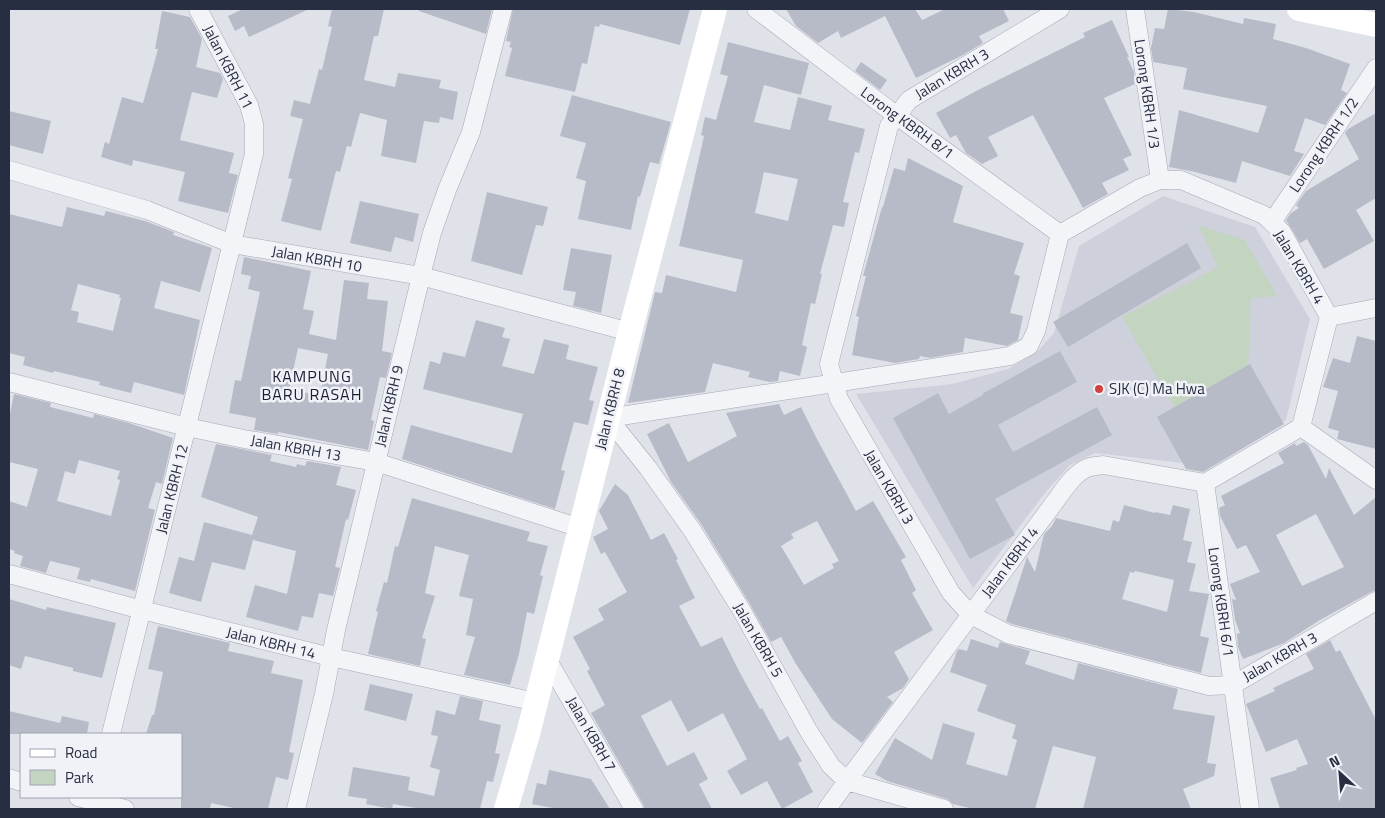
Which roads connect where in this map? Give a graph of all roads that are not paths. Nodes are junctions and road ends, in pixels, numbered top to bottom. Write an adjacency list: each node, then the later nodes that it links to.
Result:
1 (198, 9): 15 (street, Jalan KBRH 11)
2 (504, 9): 16 (street, Jalan KBRH 9)
3 (715, 9): 19 (street, Jalan KBRH 8)
4 (756, 9): 10 (street, Lorong KBRH 8/1)
5 (1060, 9): 10 (street, Jalan KBRH 3)
6 (1135, 9): 12 (street, Lorong KBRH 1/3)
7 (1298, 9): 8 (street)
8 (1376, 25)
9 (1376, 68): 13 (street, Lorong KBRH 1/2)
10 (897, 116): 14 (street, Lorong KBRH 8/1); 21 (street, Jalan KBRH 3)
11 (9, 170): 15 (street, Jalan KBRH 10)
12 (1160, 180): 13 (street, Jalan KBRH 4); 14 (street, Jalan KBRH 4)
13 (1272, 222): 18 (street, Jalan KBRH 4)
14 (1060, 234): 21 (street)
15 (232, 244): 16 (street, Jalan KBRH 10); 23 (street, Jalan KBRH 12)
16 (421, 276): 19 (street, Jalan KBRH 10); 25 (street, Jalan KBRH 9)
17 (1376, 308): 18 (street)
18 (1329, 317): 24 (street, Jalan KBRH 4)
19 (630, 332): 22 (street, Jalan KBRH 8)
20 (9, 382): 23 (street, Jalan KBRH 13)
21 (834, 382): 22 (street); 32 (street, Jalan KBRH 3)
22 (608, 418): 28 (street, Jalan KBRH 8); 38 (street, Jalan KBRH 5)
23 (187, 427): 25 (street, Jalan KBRH 13); 31 (street, Jalan KBRH 12)
24 (1301, 427): 26 (street); 27 (street)
25 (376, 462): 28 (street, Jalan KBRH 13); 33 (street, Jalan KBRH 9)
26 (1376, 480)
27 (1205, 483): 32 (street, Jalan KBRH 4); 35 (street, Lorong KBRH 6/1)
28 (580, 528): 34 (street, Jalan KBRH 8)
29 (9, 574): 31 (street, Jalan KBRH 14)
30 (1376, 601): 35 (street, Jalan KBRH 3)
31 (142, 610): 33 (street, Jalan KBRH 14); 37 (street, Jalan KBRH 12)
32 (971, 615): 35 (street, Jalan KBRH 3); 38 (street, Jalan KBRH 4)
33 (330, 657): 36 (street, Jalan KBRH 14); 41 (street, Jalan KBRH 9)
34 (547, 659): 36 (street, Jalan KBRH 8); 43 (street, Jalan KBRH 7)
35 (1233, 685): 46 (street, Lorong KBRH 6/1)
36 (536, 702): 42 (street, Jalan KBRH 8)
37 (112, 733)
38 (847, 782): 44 (street, Jalan KBRH 4); 45 (street)
39 (90, 798): 40 (street)
40 (125, 809)
41 (296, 809)
42 (506, 809)
43 (634, 809)
44 (826, 809)
45 (944, 809)
46 (1250, 809)

